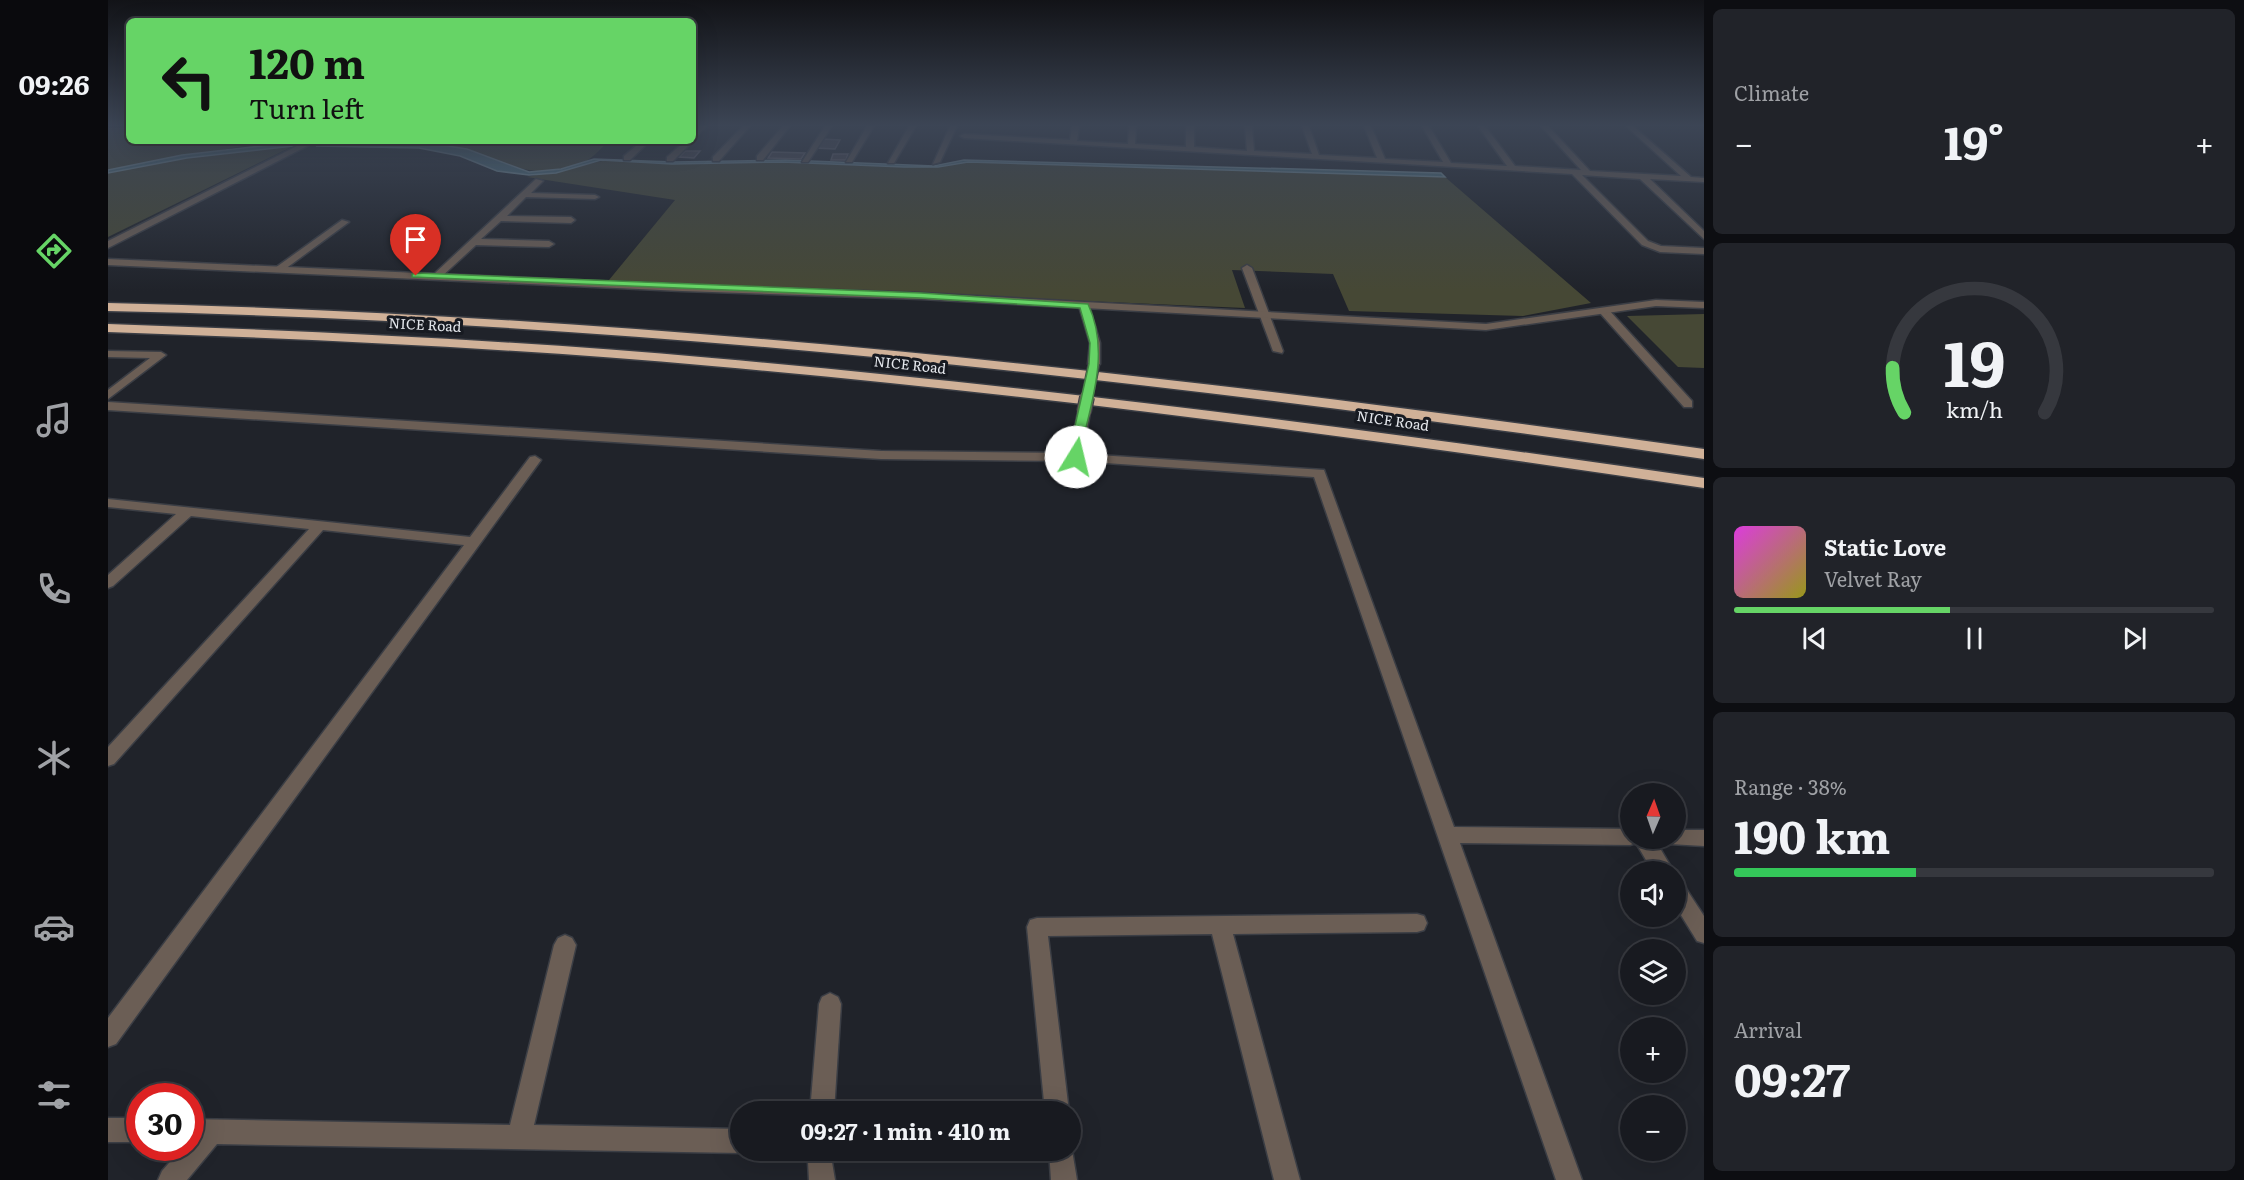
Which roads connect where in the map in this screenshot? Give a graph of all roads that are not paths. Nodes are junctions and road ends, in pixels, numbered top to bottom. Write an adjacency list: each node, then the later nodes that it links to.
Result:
1 (234, 181): 13 (street)
2 (539, 181): 5 (street)
3 (1583, 181): 14 (street)
4 (1647, 181): 10 (street)
5 (525, 195): 6 (street); 7 (street)
6 (595, 197)
7 (500, 218): 8 (street); 11 (street)
8 (571, 220)
9 (345, 222): 17 (street)
10 (1704, 236)
11 (474, 242): 12 (street); 18 (street)
12 (549, 244)
13 (108, 245)
14 (1704, 251)
15 (108, 262): 17 (street)
16 (1247, 268): 23 (street)
17 (278, 270): 18 (street)
18 (437, 276): 20 (street)
19 (1704, 305): 22 (street)
20 (1084, 306): 23 (street); 31 (street, bridge)
21 (108, 307): 30 (highway, NICE Road)
22 (1604, 311): 23 (street); 28 (street)
23 (1266, 316): 25 (street)
24 (108, 328): 33 (highway, NICE Road)
25 (1278, 351)
26 (108, 354): 27 (street)
27 (108, 396)
28 (1688, 404)
29 (108, 406): 31 (street)
30 (1704, 454)
31 (1076, 457): 40 (street)
32 (535, 460): 37 (street)
33 (1704, 483)
34 (108, 503): 35 (street)
35 (186, 513): 36 (street); 38 (street)
36 (318, 527): 37 (street); 39 (street)
37 (475, 542): 50 (street)
38 (108, 583)
39 (108, 759)
40 (1447, 836): 41 (street); 65 (street)
41 (1620, 837)
42 (1686, 838): 43 (street)
43 (1704, 838)
44 (1686, 906): 47 (street)
45 (1417, 923): 46 (street)
46 (1220, 925): 52 (street); 64 (street)
47 (1704, 934)
48 (565, 945): 56 (street)
49 (830, 1004): 51 (street)
50 (108, 1036)
51 (823, 1101)
52 (1056, 1101)
53 (108, 1130): 54 (street)
54 (126, 1130)
55 (204, 1131): 56 (street)
56 (519, 1137): 57 (street)
57 (730, 1141)
58 (183, 1161): 61 (street)
59 (818, 1161): 62 (street)
60 (1062, 1161): 63 (street)
61 (171, 1180)
62 (822, 1180)
63 (1064, 1180)
64 (1287, 1180)
65 (1569, 1180)

